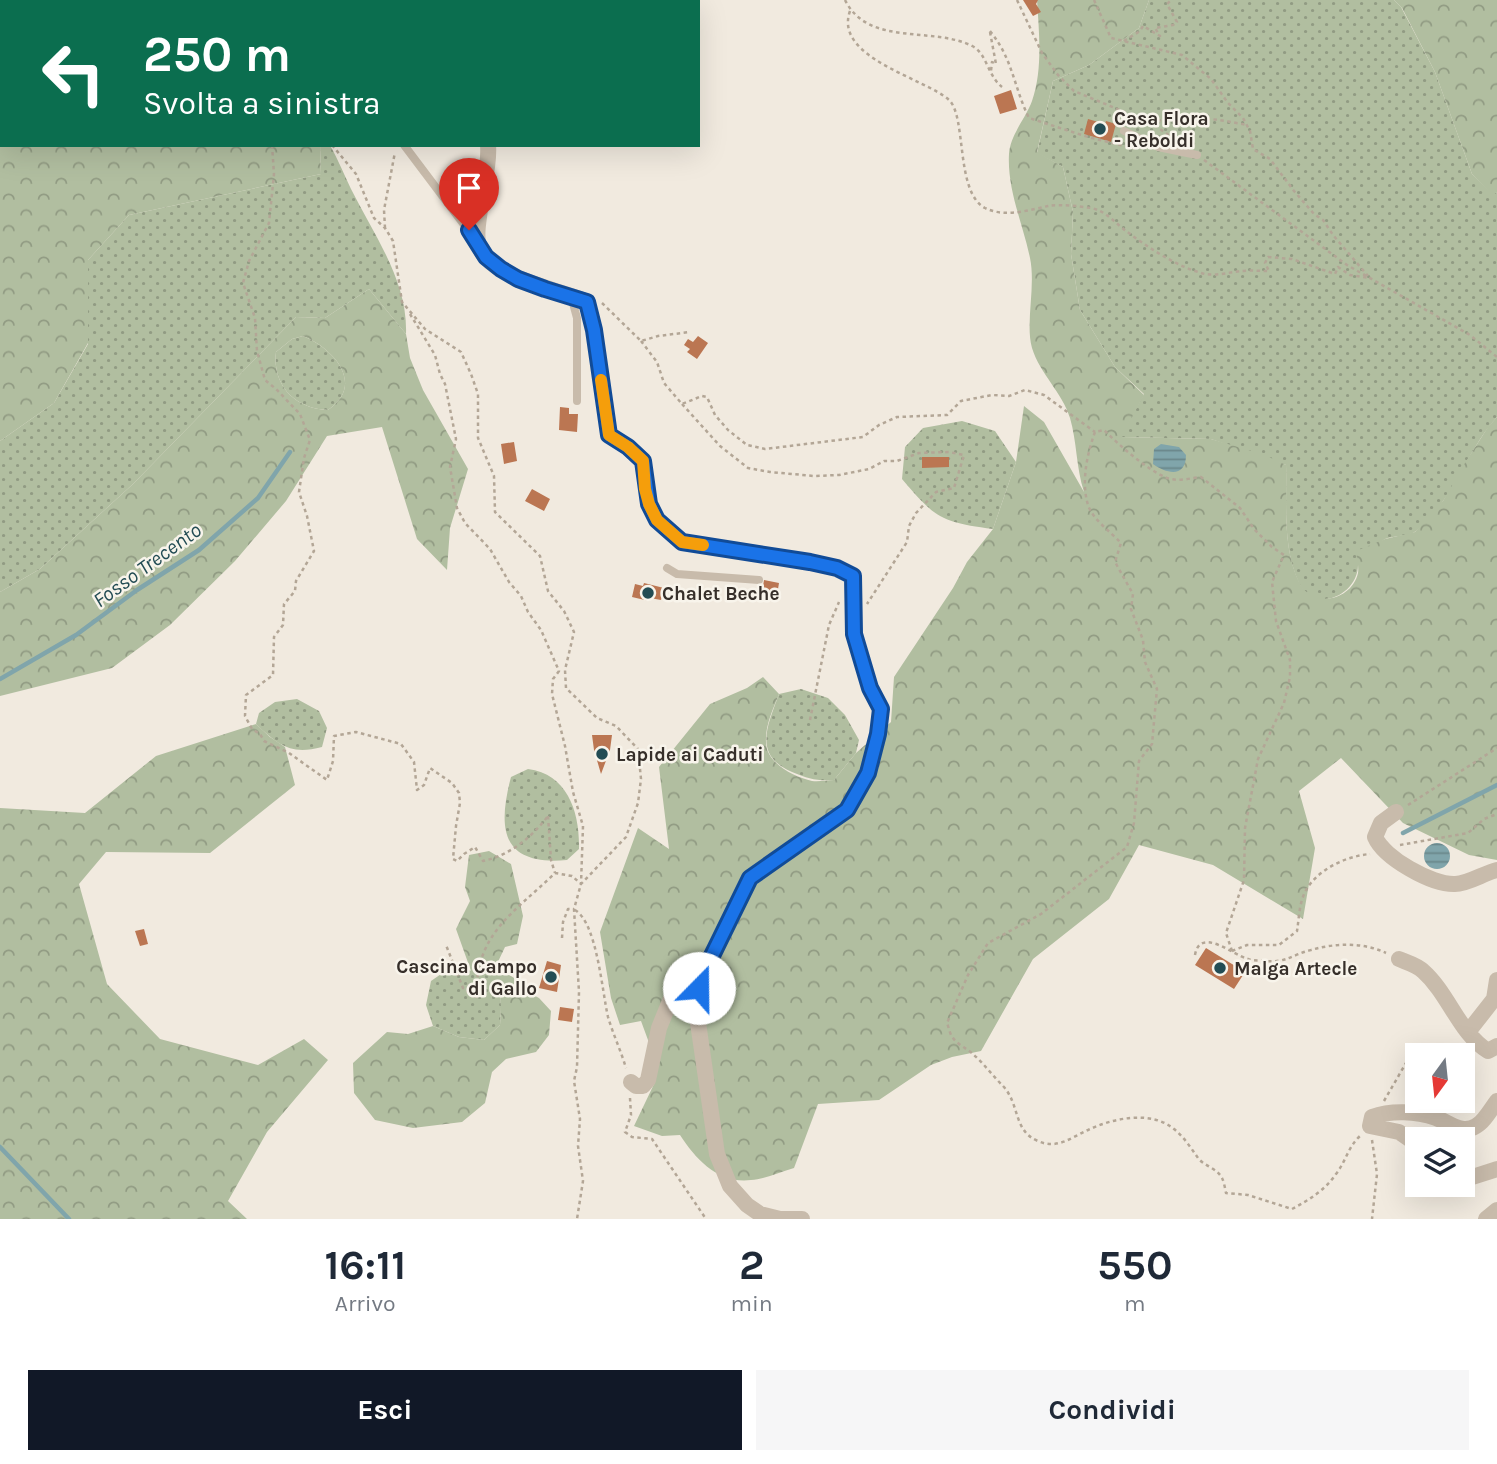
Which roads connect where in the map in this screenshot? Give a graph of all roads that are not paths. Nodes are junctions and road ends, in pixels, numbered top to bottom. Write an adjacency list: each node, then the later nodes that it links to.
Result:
1 (1124, 131): 4 (lane)
2 (405, 147): 5 (lane)
3 (488, 147): 5 (street)
4 (1197, 155)
5 (477, 243): 6 (street)
6 (577, 298): 7 (lane); 13 (street)
7 (577, 401)
8 (667, 568): 9 (lane)
9 (759, 580)
10 (1396, 811): 11 (street)
11 (1497, 870)
12 (1398, 958): 15 (street)
13 (703, 974): 17 (street); 25 (street)
14 (1497, 980): 15 (street)
15 (1468, 1032): 16 (street)
16 (1497, 1046)
17 (631, 1082)
18 (1497, 1101): 20 (street)
19 (1453, 1127): 21 (street)
20 (1474, 1127)
21 (1405, 1136)
22 (1497, 1169): 23 (street)
23 (1475, 1176)
24 (1497, 1210): 27 (street)
25 (781, 1219): 26 (street)
26 (802, 1219)
27 (1486, 1219)

